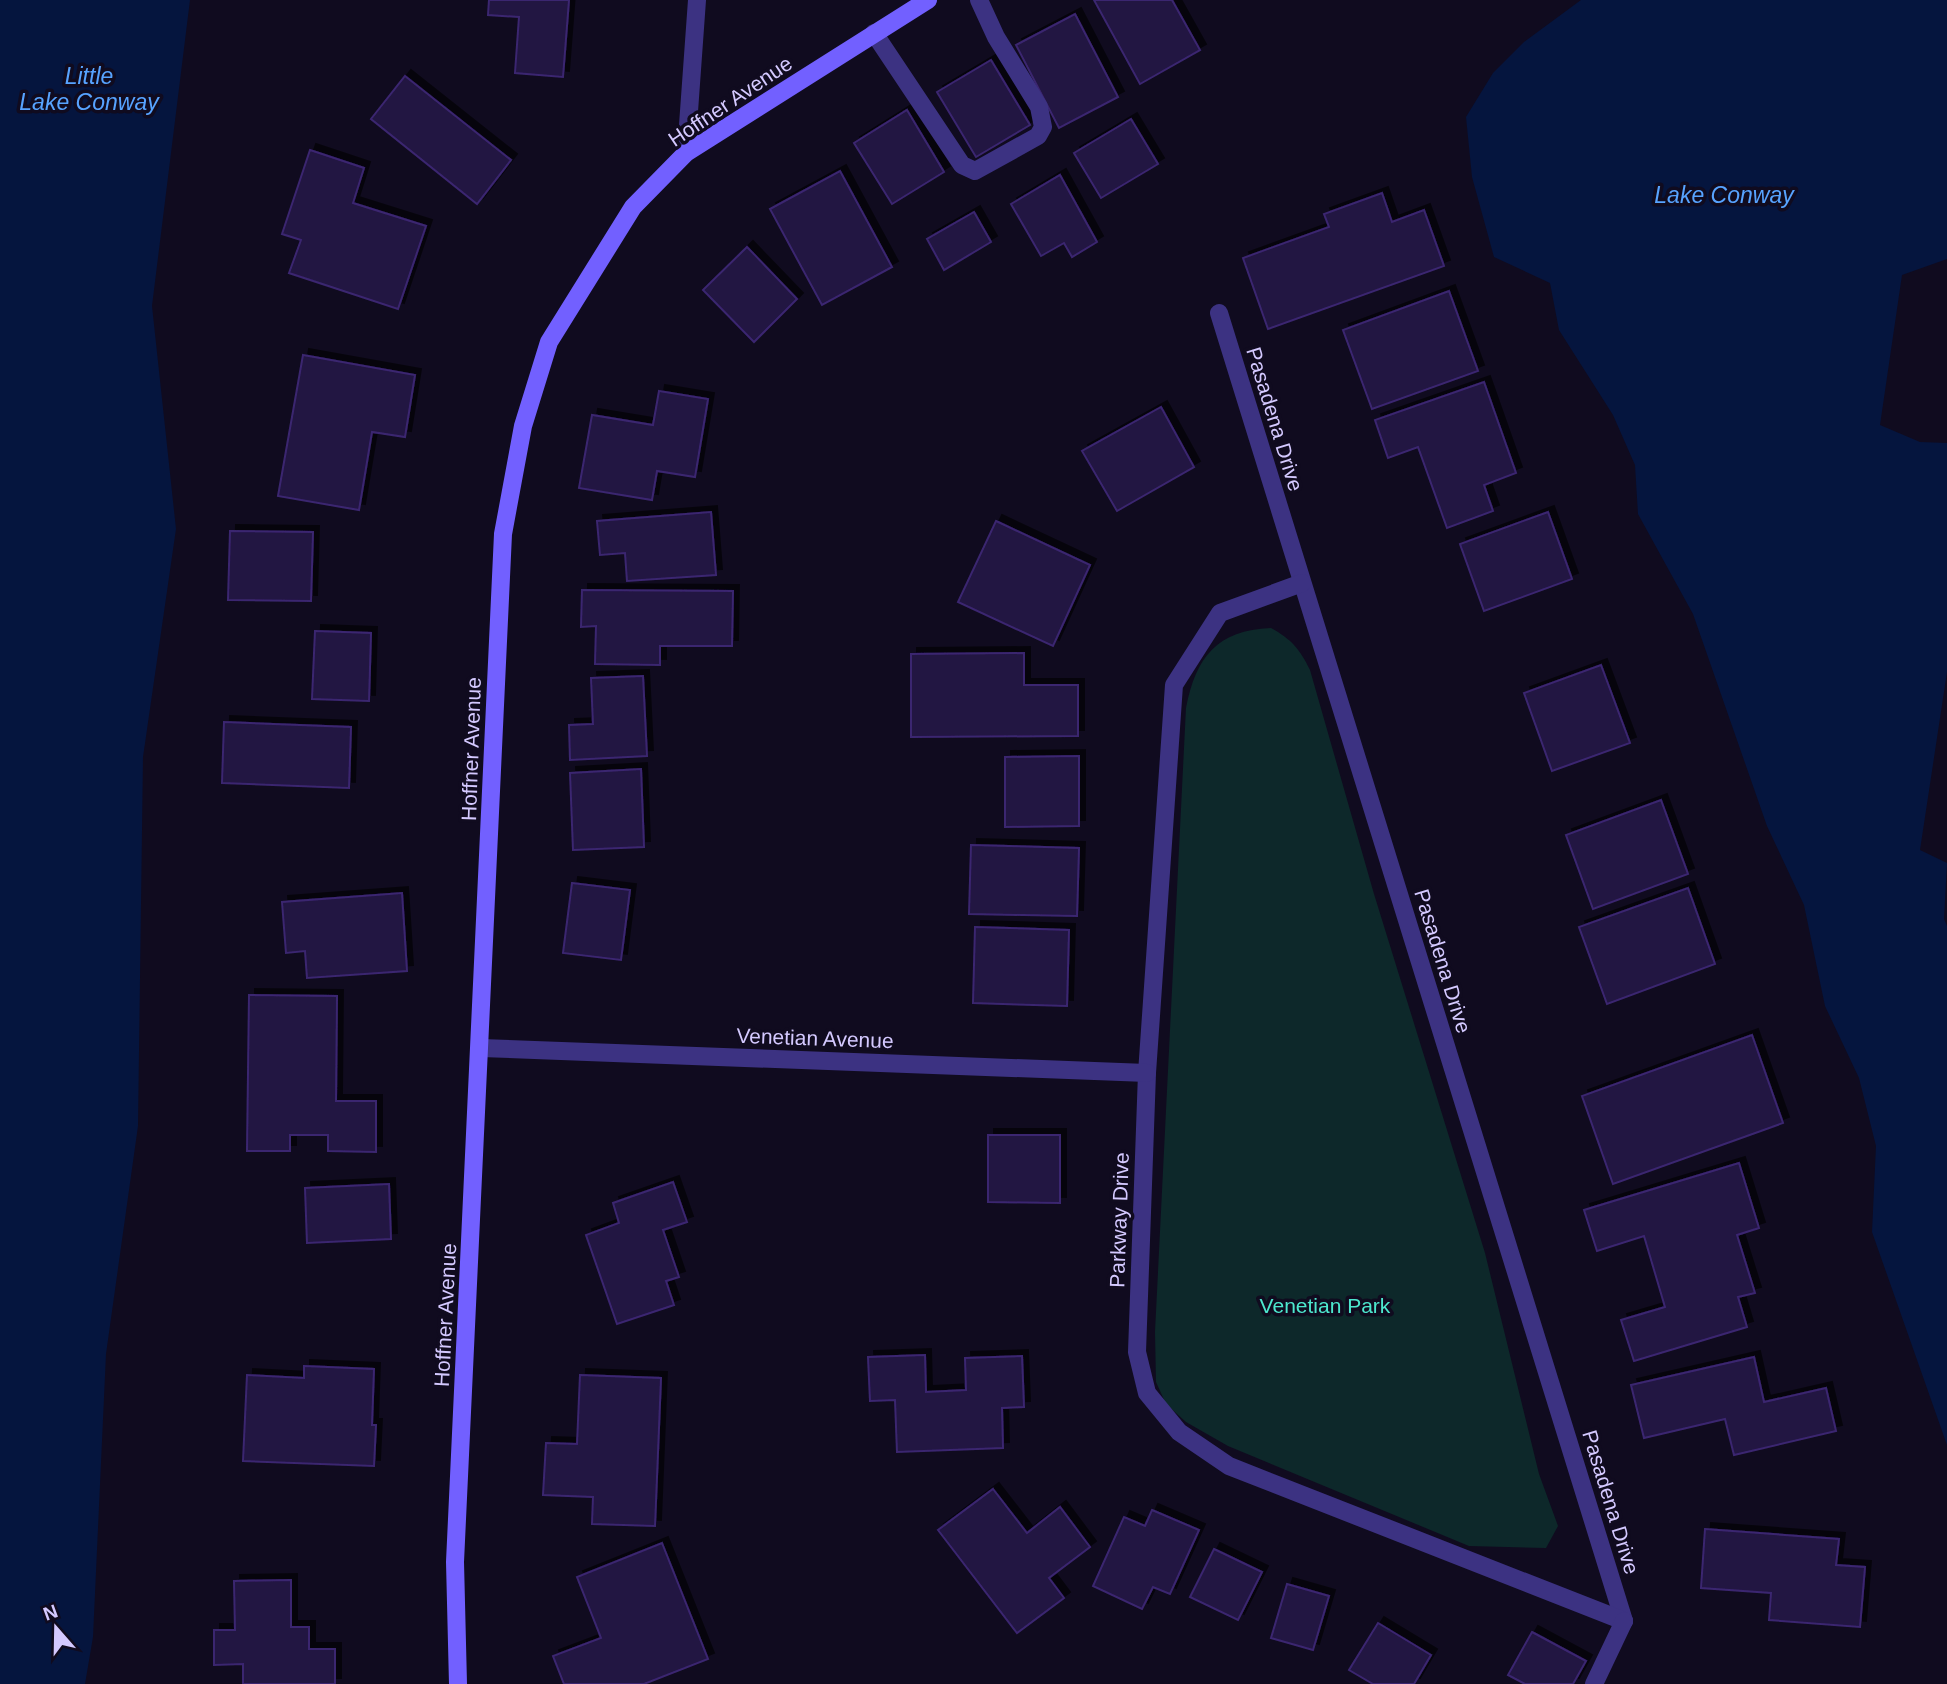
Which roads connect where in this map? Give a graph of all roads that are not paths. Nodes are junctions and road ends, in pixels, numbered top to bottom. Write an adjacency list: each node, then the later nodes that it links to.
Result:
1 (698, 0): 5 (street)
2 (928, 0): 4 (main road, Hoffner Avenue)
3 (979, 0): 4 (street)
4 (874, 33): 5 (main road, Hoffner Avenue)
5 (686, 153): 8 (main road, Hoffner Avenue)
6 (1219, 313): 7 (street, Pasadena Drive)
7 (1302, 583): 9 (street, Parkway Drive); 10 (street, Pasadena Drive)
8 (481, 1048): 9 (street, Venetian Avenue); 11 (main road, Hoffner Avenue)
9 (1147, 1073): 10 (street, Parkway Drive)
10 (1624, 1621): 12 (street)
11 (458, 1684)
12 (1594, 1684)

